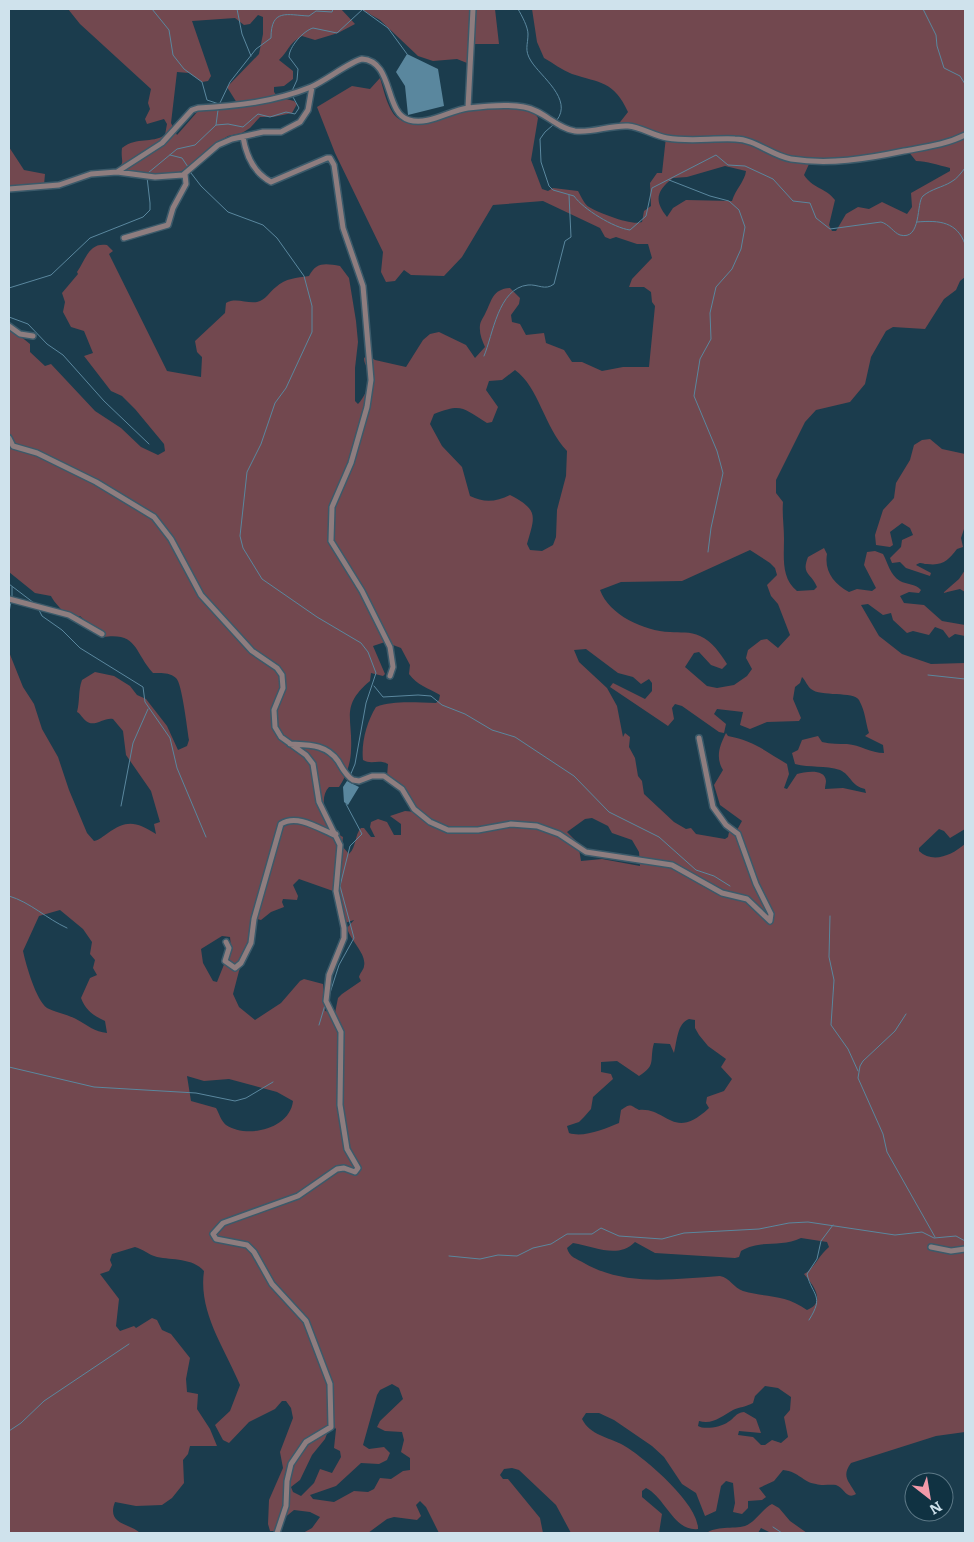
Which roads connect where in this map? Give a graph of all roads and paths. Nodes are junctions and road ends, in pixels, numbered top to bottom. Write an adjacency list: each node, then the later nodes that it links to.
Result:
1 (472, 9): 3 (street)
2 (312, 87): 3 (street); 5 (street); 6 (street)
3 (468, 108): 4 (street)
4 (965, 135)
5 (243, 137): 7 (street); 15 (street)
6 (117, 172): 7 (street); 8 (street)
7 (185, 174): 9 (street)
8 (10, 190)
9 (124, 238)
10 (9, 326): 11 (street)
11 (33, 336)
12 (9, 438): 17 (street)
13 (9, 599): 14 (street)
14 (102, 634)
15 (390, 676)
16 (699, 738): 17 (street)
17 (290, 744): 18 (street)
18 (336, 834): 19 (street); 22 (street)
19 (226, 942)
20 (931, 1247): 21 (street)
21 (965, 1249)
22 (277, 1533)

